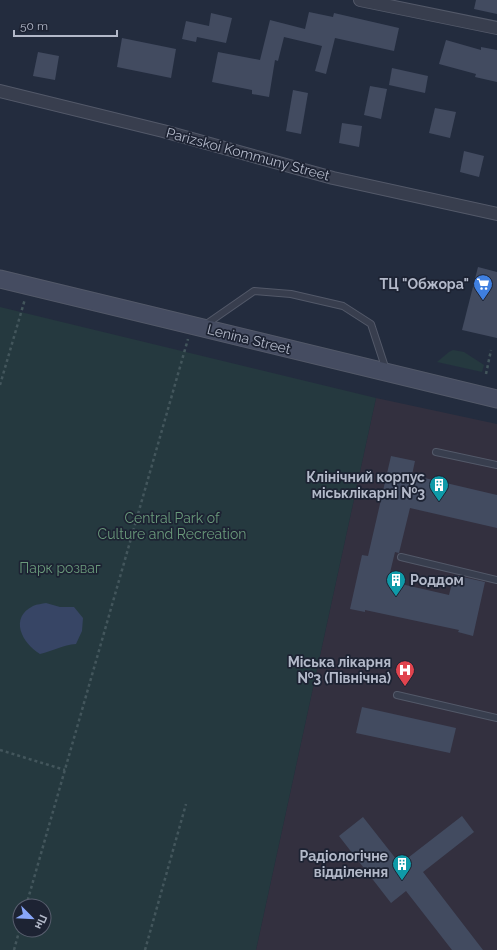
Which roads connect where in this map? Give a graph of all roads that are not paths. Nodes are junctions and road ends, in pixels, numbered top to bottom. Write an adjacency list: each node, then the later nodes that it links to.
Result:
1 (360, 0): 2 (street)
2 (497, 28)
3 (0, 91): 4 (street, Parizskoi Kommuny Street)
4 (497, 214)
5 (0, 279): 6 (main road, Lenina Street)
6 (197, 326): 7 (main road, Lenina Street); 7 (lane)
7 (387, 372): 8 (main road, Lenina Street)
8 (497, 399)
9 (436, 452): 10 (lane)
10 (497, 465)
11 (401, 557): 12 (lane)
12 (497, 580)
13 (396, 695): 14 (lane)
14 (497, 718)

